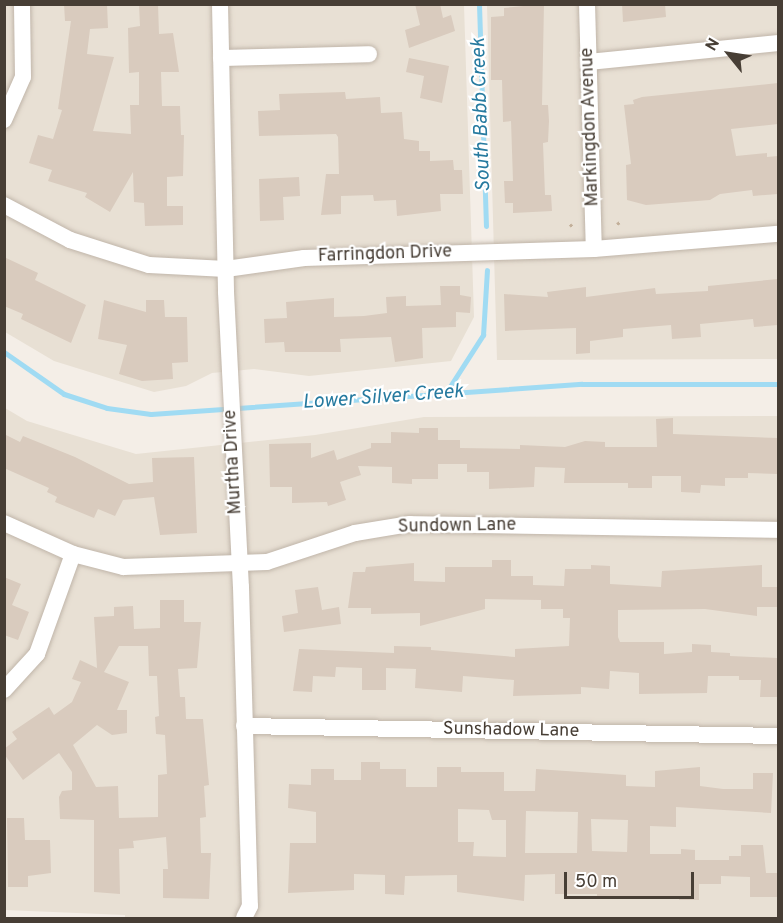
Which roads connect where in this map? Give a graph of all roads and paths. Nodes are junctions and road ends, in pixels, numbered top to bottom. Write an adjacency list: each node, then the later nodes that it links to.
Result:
1 (22, 4): 8 (street)
2 (220, 4): 6 (street, Murtha Drive)
3 (587, 4): 7 (street, Markingdon Avenue)
4 (778, 43): 7 (street)
5 (369, 54): 6 (street)
6 (221, 58): 12 (street, Murtha Drive)
7 (589, 62): 11 (street, Markingdon Avenue)
8 (4, 120)
9 (4, 205): 12 (street, Farringdon Drive)
10 (778, 234): 11 (street, Farringdon Drive)
11 (594, 249): 12 (street, Farringdon Drive)
12 (226, 269): 16 (street, Murtha Drive)
13 (4, 524): 15 (street, Sundown Lane)
14 (778, 530): 16 (street, Sundown Lane)
15 (73, 554): 16 (street, Sundown Lane); 17 (street)
16 (237, 564): 18 (street, Murtha Drive)
17 (4, 690)
18 (244, 726): 19 (street, Sunshadow Lane); 20 (street, Murtha Drive)
19 (778, 736)
20 (244, 918)

